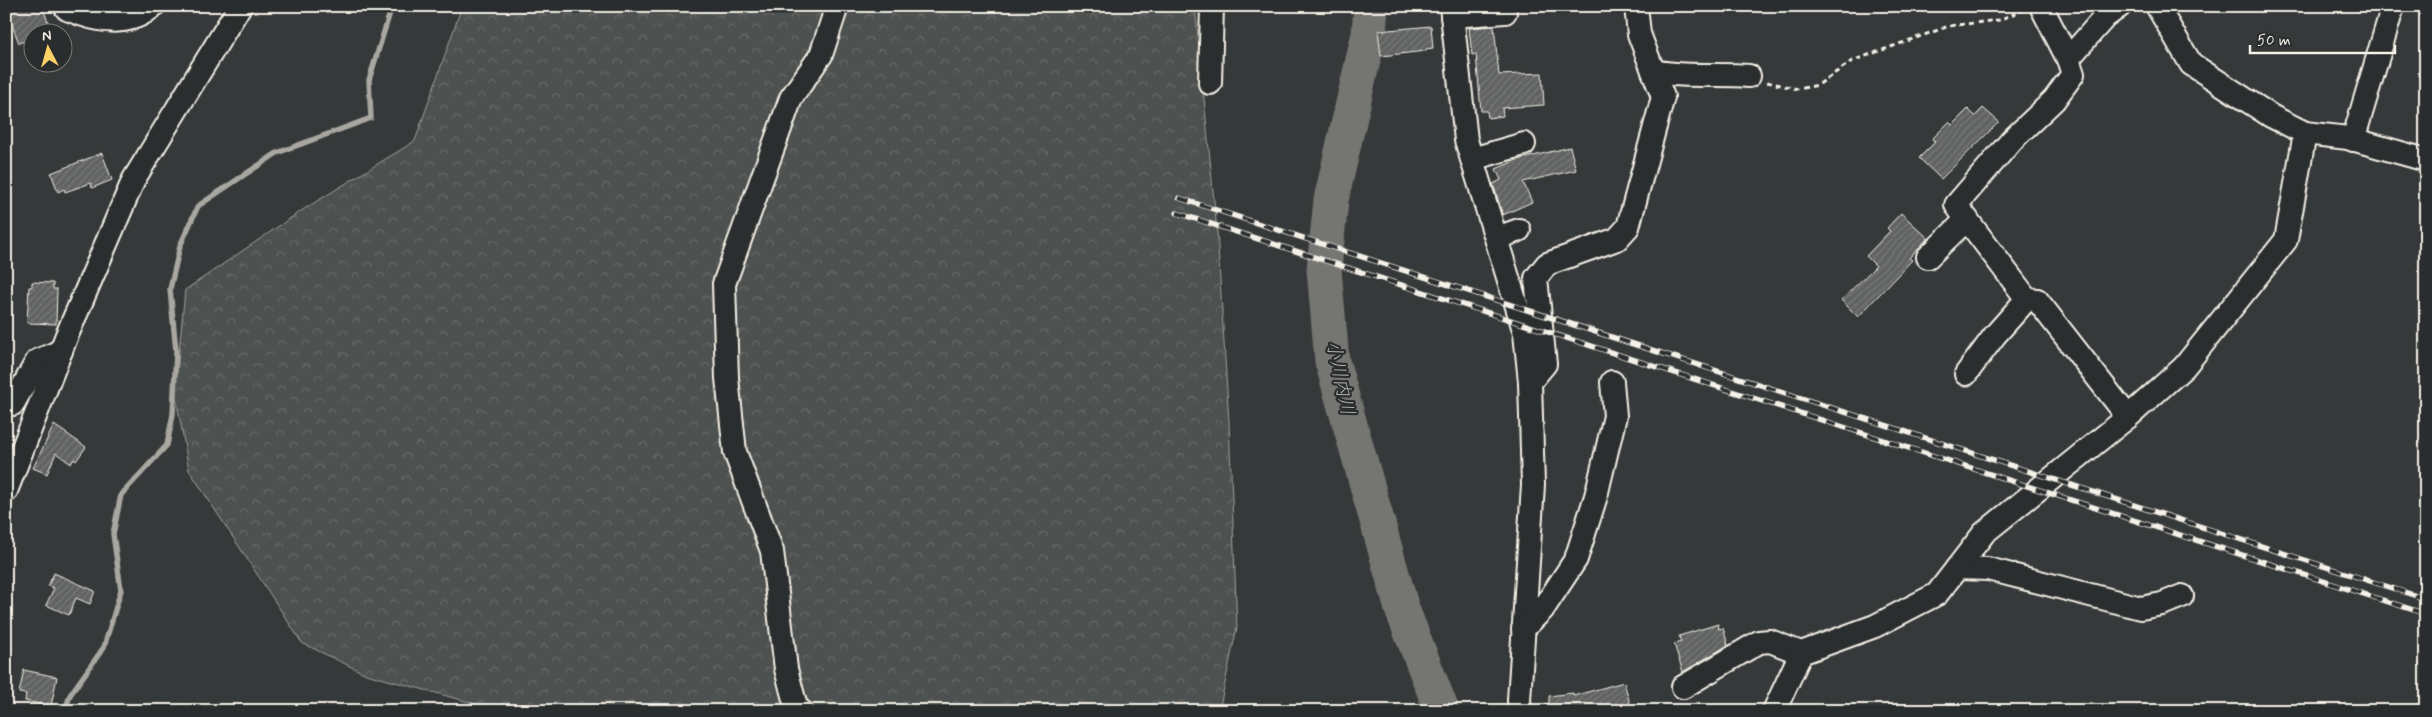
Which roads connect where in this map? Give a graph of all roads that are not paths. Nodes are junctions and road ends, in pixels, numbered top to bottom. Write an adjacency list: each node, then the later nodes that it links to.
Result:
1 (65, 6): 2 (street)
2 (153, 6)
3 (240, 6): 27 (street)
4 (837, 6): 39 (street)
5 (1212, 6): 16 (street)
6 (1636, 6): 14 (street)
7 (2120, 6): 13 (street)
8 (2157, 6): 17 (street)
9 (2393, 6): 18 (street)
10 (2033, 8): 13 (street)
11 (1452, 11): 12 (street); 20 (street)
12 (1505, 12)
13 (2068, 59): 22 (street)
14 (1653, 71): 15 (street); 29 (street)
15 (1749, 76)
16 (1210, 83)
17 (2305, 133): 18 (street); 32 (street)
18 (2353, 140): 21 (street)
19 (1524, 144): 20 (street)
20 (1472, 159): 24 (street)
21 (2426, 160)
22 (1967, 219): 25 (street); 26 (street)
23 (1519, 230): 24 (street)
24 (1497, 238): 29 (street)
25 (1928, 257)
26 (2028, 299): 28 (street); 32 (street)
27 (61, 351): 31 (street); 33 (street)
28 (1966, 374)
29 (1530, 382): 36 (street)
30 (1612, 382): 36 (street)
31 (6, 402)
32 (2128, 417): 34 (street)
33 (6, 491)
34 (1957, 568): 35 (street); 37 (street)
35 (2182, 596)
36 (1524, 629): 40 (street)
37 (1801, 653): 38 (street); 41 (street)
38 (1683, 687)
39 (801, 711)
40 (1520, 711)
41 (1774, 711)

